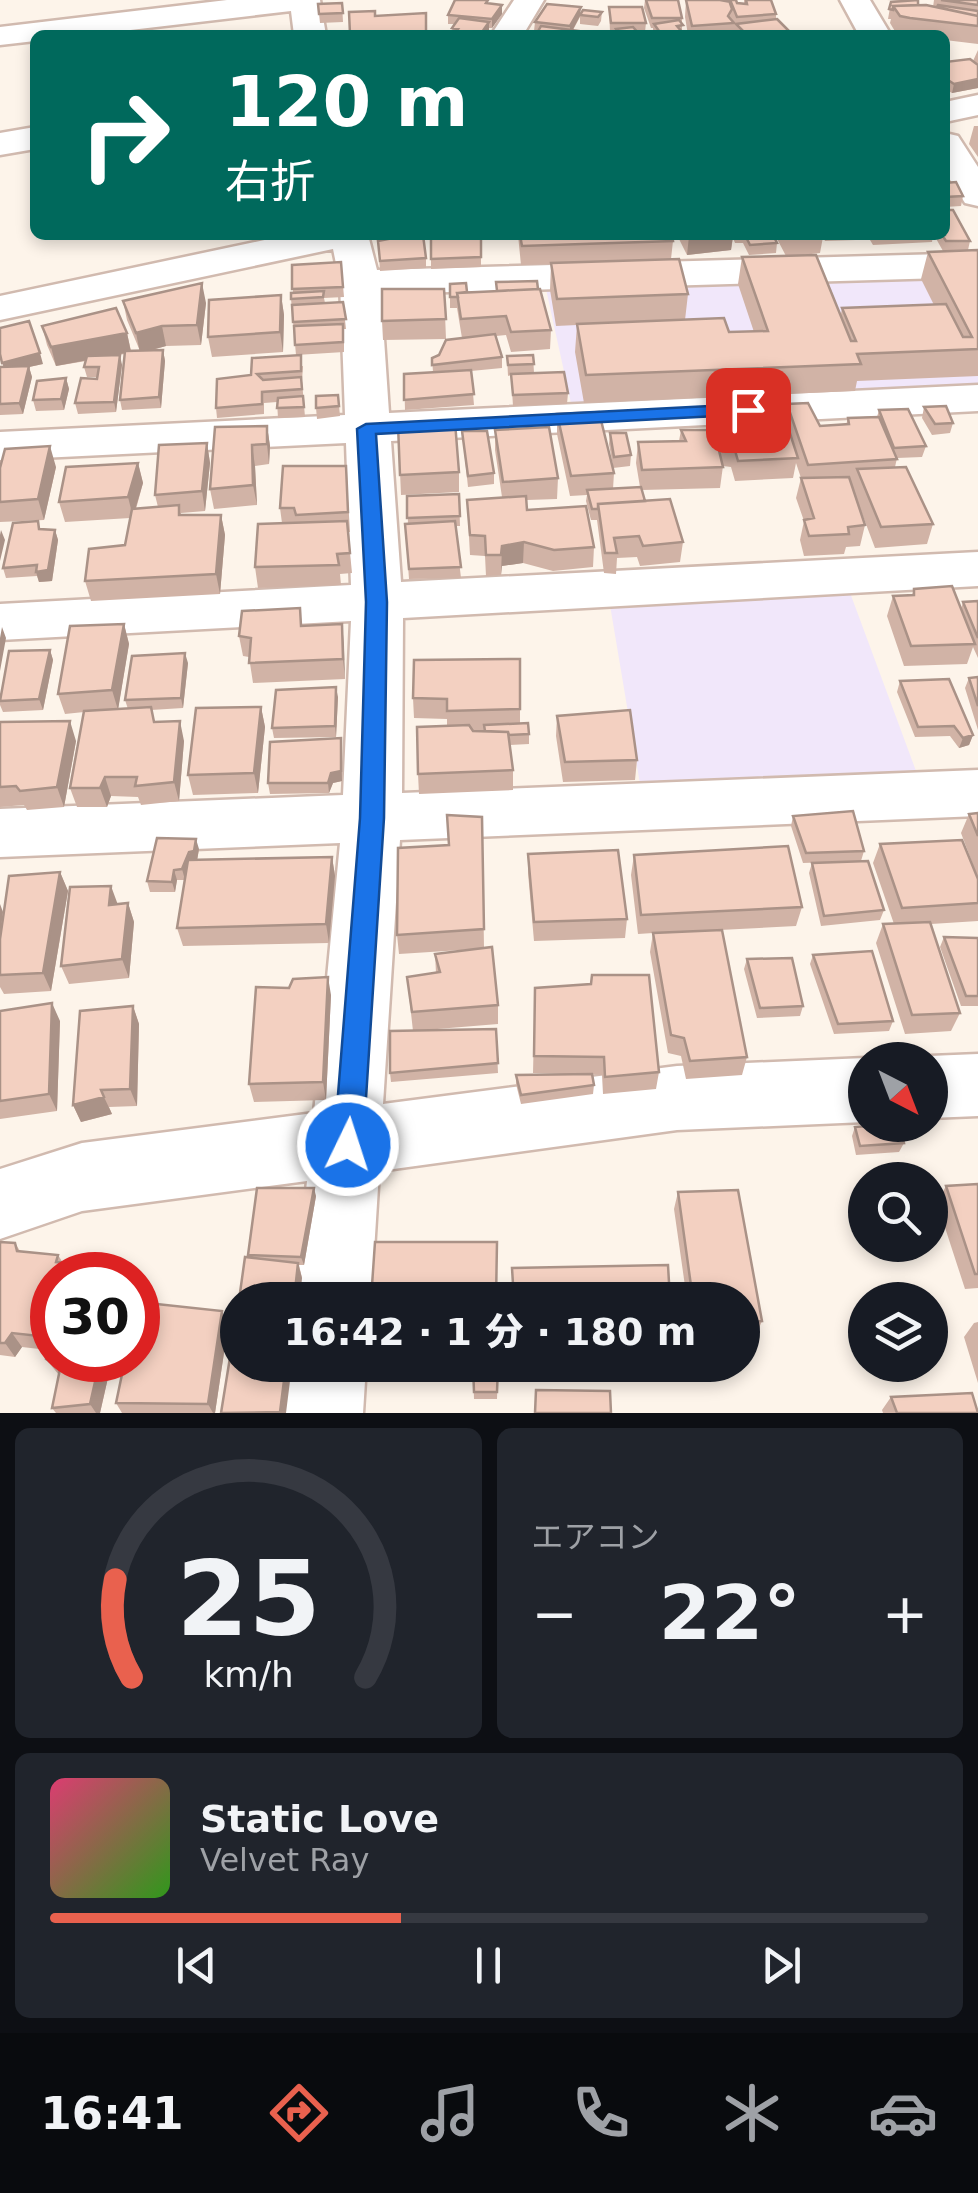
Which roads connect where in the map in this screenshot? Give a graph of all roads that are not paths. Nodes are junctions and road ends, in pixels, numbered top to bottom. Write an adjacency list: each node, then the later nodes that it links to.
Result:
1 (304, 0): 4 (street); 5 (street)
2 (529, 0): 6 (street)
3 (855, 0): 7 (street)
4 (51, 30)
5 (309, 30)
6 (510, 30)
7 (872, 30)
8 (30, 32): 9 (street)
9 (0, 36)
10 (978, 105): 11 (street)
11 (950, 111)
12 (30, 139): 13 (street)
13 (0, 144)
14 (950, 152): 15 (street)
15 (978, 196)
16 (351, 251): 19 (street); 20 (street); 24 (street)
17 (978, 265): 18 (street)
18 (904, 267): 19 (street); 21 (street)
19 (702, 273): 22 (street)
20 (0, 308)
21 (924, 311)
22 (718, 318)
23 (978, 398): 24 (street)
24 (366, 429): 25 (street); 27 (street)
25 (0, 446)
26 (978, 570): 27 (street)
27 (376, 602): 28 (street); 30 (street)
28 (0, 622)
29 (978, 793): 30 (street)
30 (372, 818): 31 (street); 35 (street)
31 (0, 833)
32 (978, 1085): 33 (street)
33 (948, 1086)
34 (848, 1091): 35 (street)
35 (348, 1145): 36 (street); 37 (street)
36 (0, 1204)
37 (336, 1282)
38 (326, 1382): 39 (street)
39 (323, 1413)

